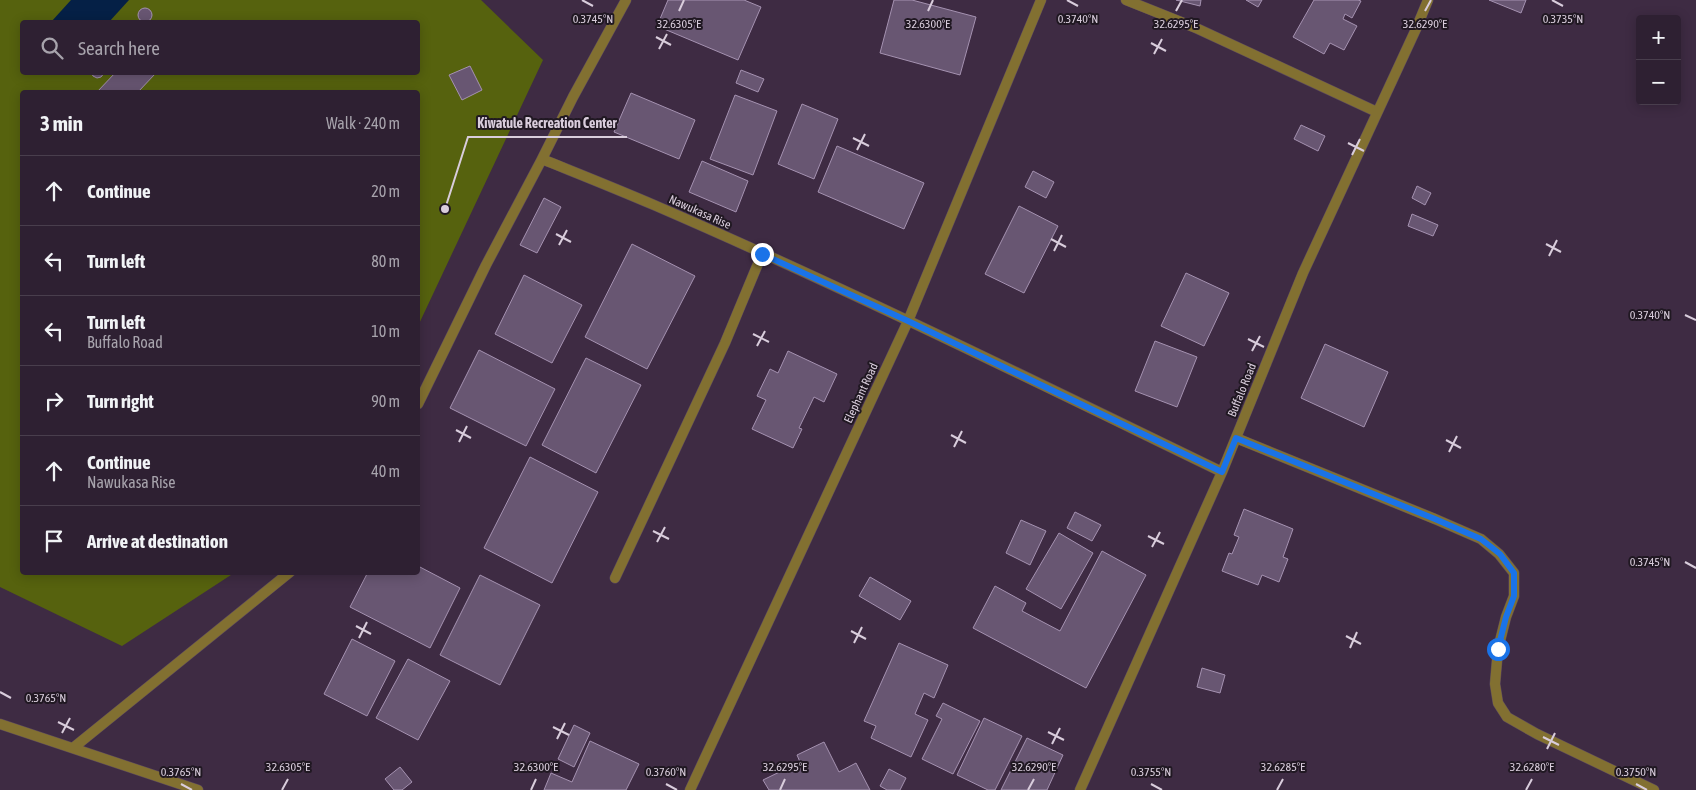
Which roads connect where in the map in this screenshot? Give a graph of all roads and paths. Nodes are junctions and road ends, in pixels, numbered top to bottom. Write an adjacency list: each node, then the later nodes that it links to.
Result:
1 (626, 0): 6 (street)
2 (1042, 0): 8 (street, Elephant Road)
3 (1126, 0): 5 (street)
4 (1428, 0): 5 (street, Buffalo Road)
5 (1377, 112): 10 (street, Buffalo Road)
6 (542, 159): 7 (street, Nawukasa Rise); 9 (street)
7 (762, 254): 8 (street, Nawukasa Rise); 13 (street)
8 (908, 321): 11 (street, Nawukasa Rise); 17 (street, Elephant Road)
9 (420, 400)
10 (1236, 438): 11 (street, Buffalo Road); 19 (street)
11 (1222, 472): 18 (street, Buffalo Road)
12 (286, 575): 15 (street)
13 (614, 578)
14 (0, 724): 15 (street)
15 (73, 748): 16 (street)
16 (198, 790)
17 (690, 790)
18 (1080, 790)
19 (1654, 790)

